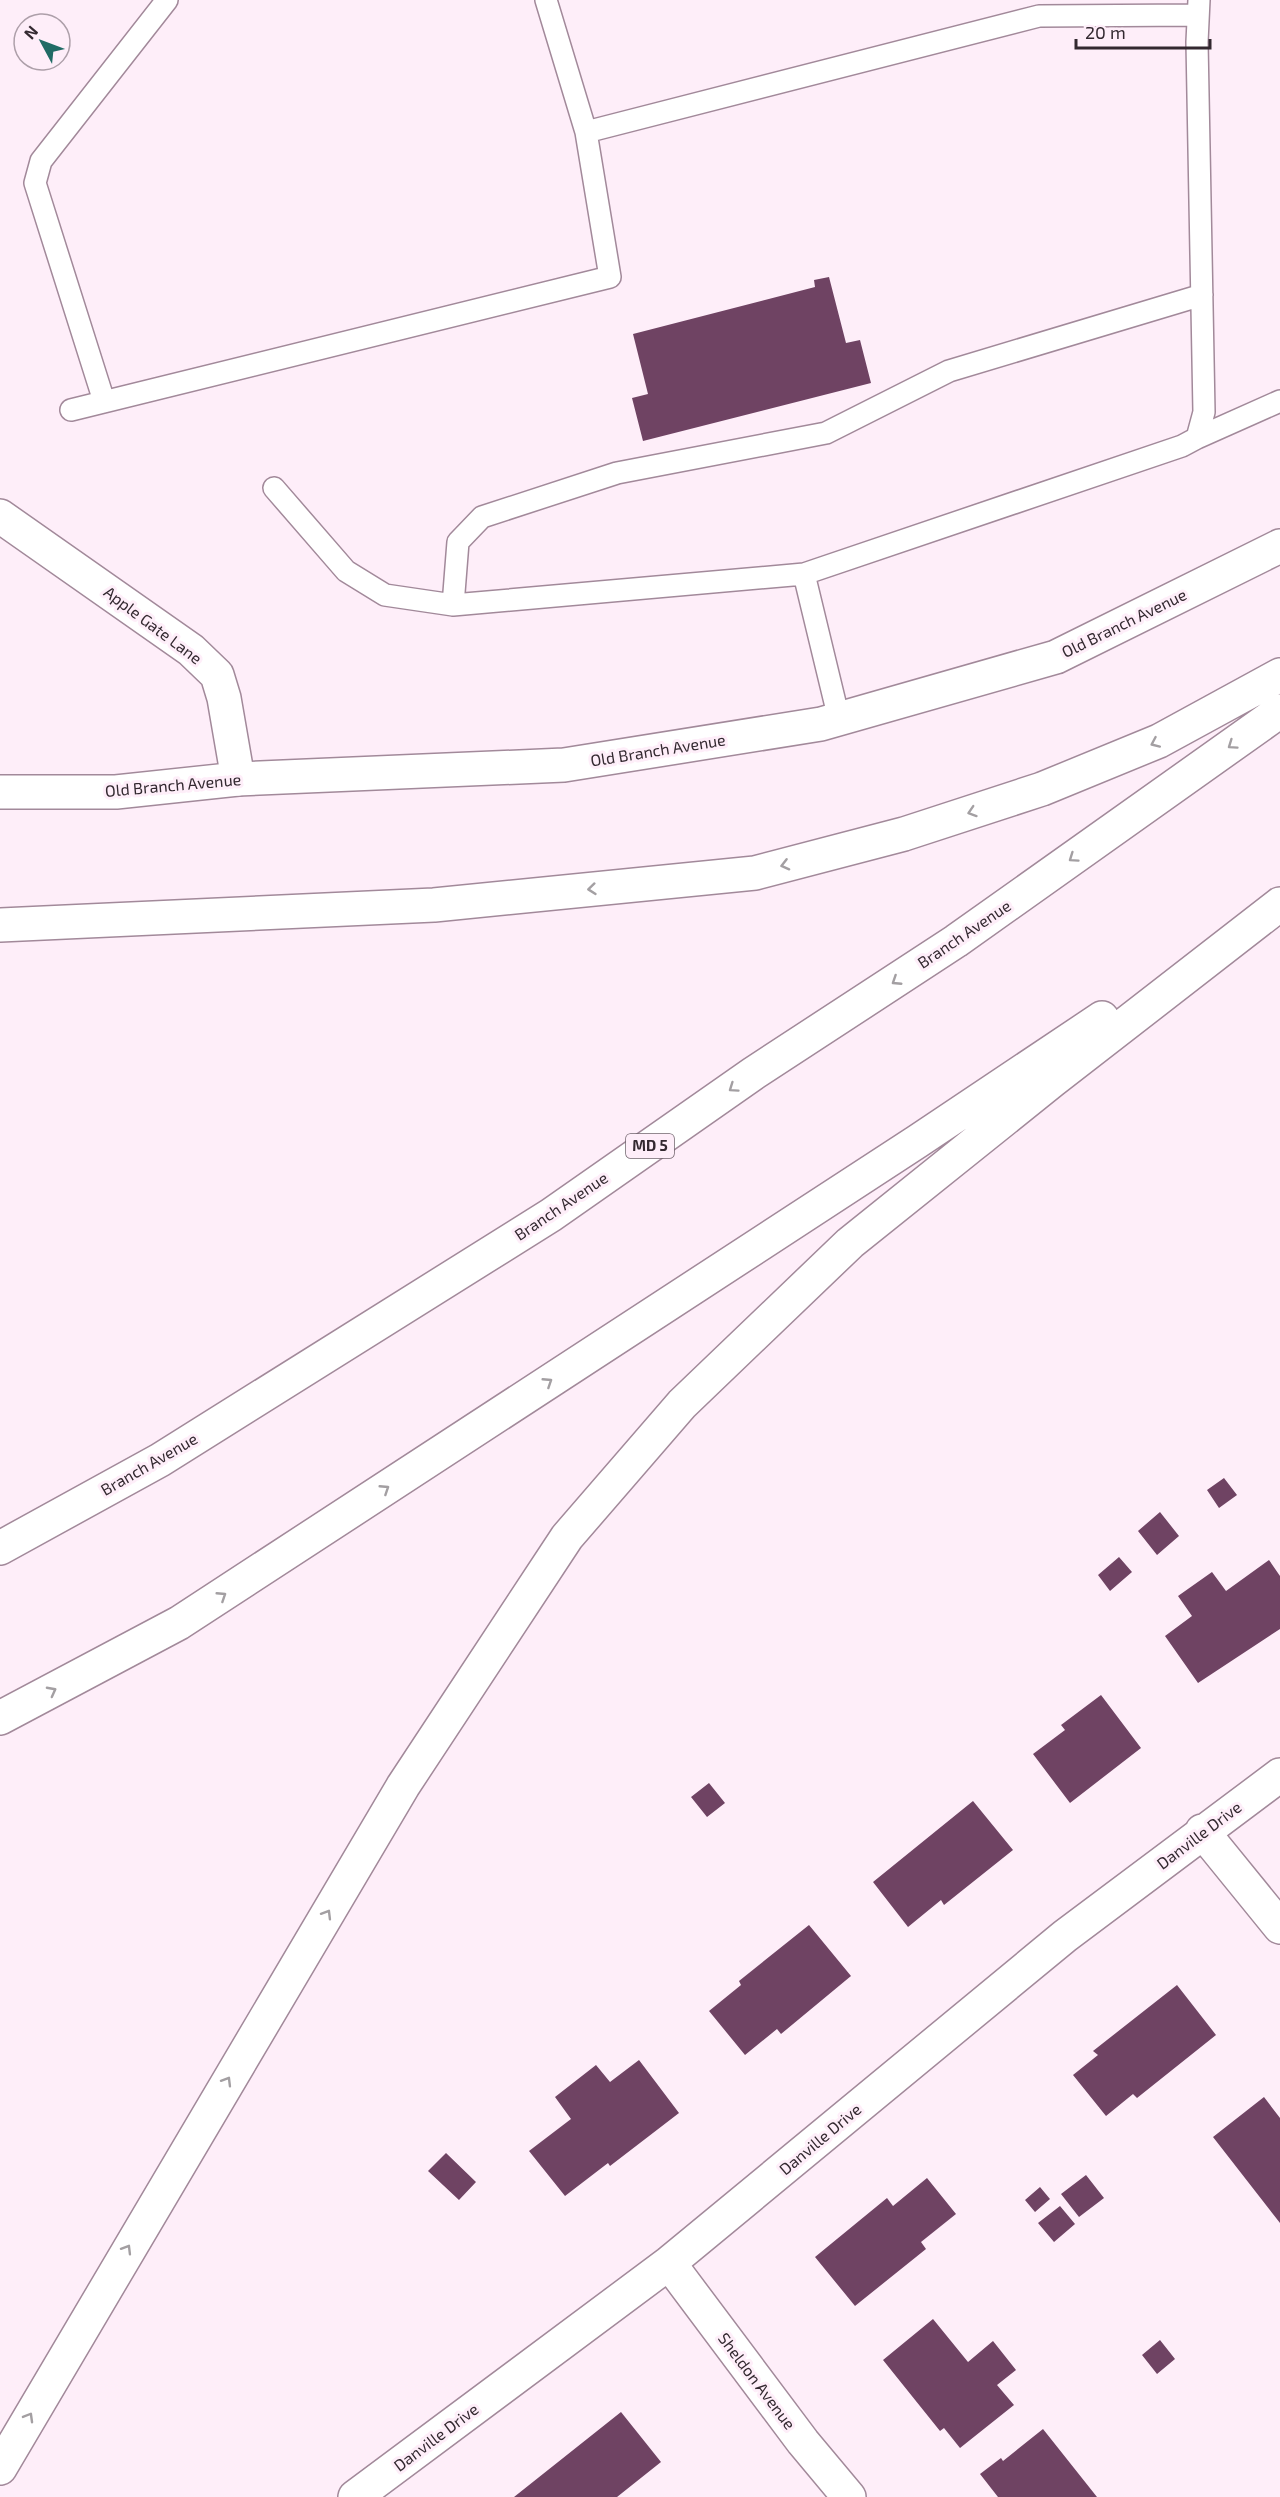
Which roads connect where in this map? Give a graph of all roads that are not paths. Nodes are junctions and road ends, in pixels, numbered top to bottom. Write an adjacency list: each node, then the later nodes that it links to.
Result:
1 (167, 0): 6 (lane)
2 (546, 0): 4 (lane)
3 (1199, 8): 4 (lane); 5 (lane)
4 (586, 132): 6 (lane)
5 (1202, 295): 9 (lane); 14 (lane)
6 (104, 401): 8 (lane)
7 (1280, 401): 9 (lane)
8 (71, 410)
9 (1197, 438): 13 (lane)
10 (274, 488): 14 (lane)
11 (0, 516): 18 (main road, Apple Gate Lane)
12 (1280, 546): 17 (main road, Old Branch Avenue)
13 (804, 574): 14 (lane); 17 (lane)
14 (453, 606)
15 (1280, 675): 22 (main road, one-way to 22)
16 (1280, 711): 23 (main road, Branch Avenue / MD 5, one-way to 23)
17 (839, 719): 18 (main road, Old Branch Avenue)
18 (238, 779): 19 (main road, Old Branch Avenue)
19 (0, 792)
20 (1280, 897): 24 (main road, one-way to 20)
21 (1280, 904): 29 (main road, one-way to 21)
22 (0, 925)
23 (0, 1548)
24 (0, 1718)
25 (1280, 1775): 26 (main road, Danville Drive)
26 (1202, 1831): 27 (main road); 28 (main road, Danville Drive)
27 (1280, 1927)
28 (669, 2264): 30 (main road, Danville Drive); 31 (main road, Sheldon Avenue)
29 (0, 2468)
30 (355, 2497)
31 (849, 2497)

